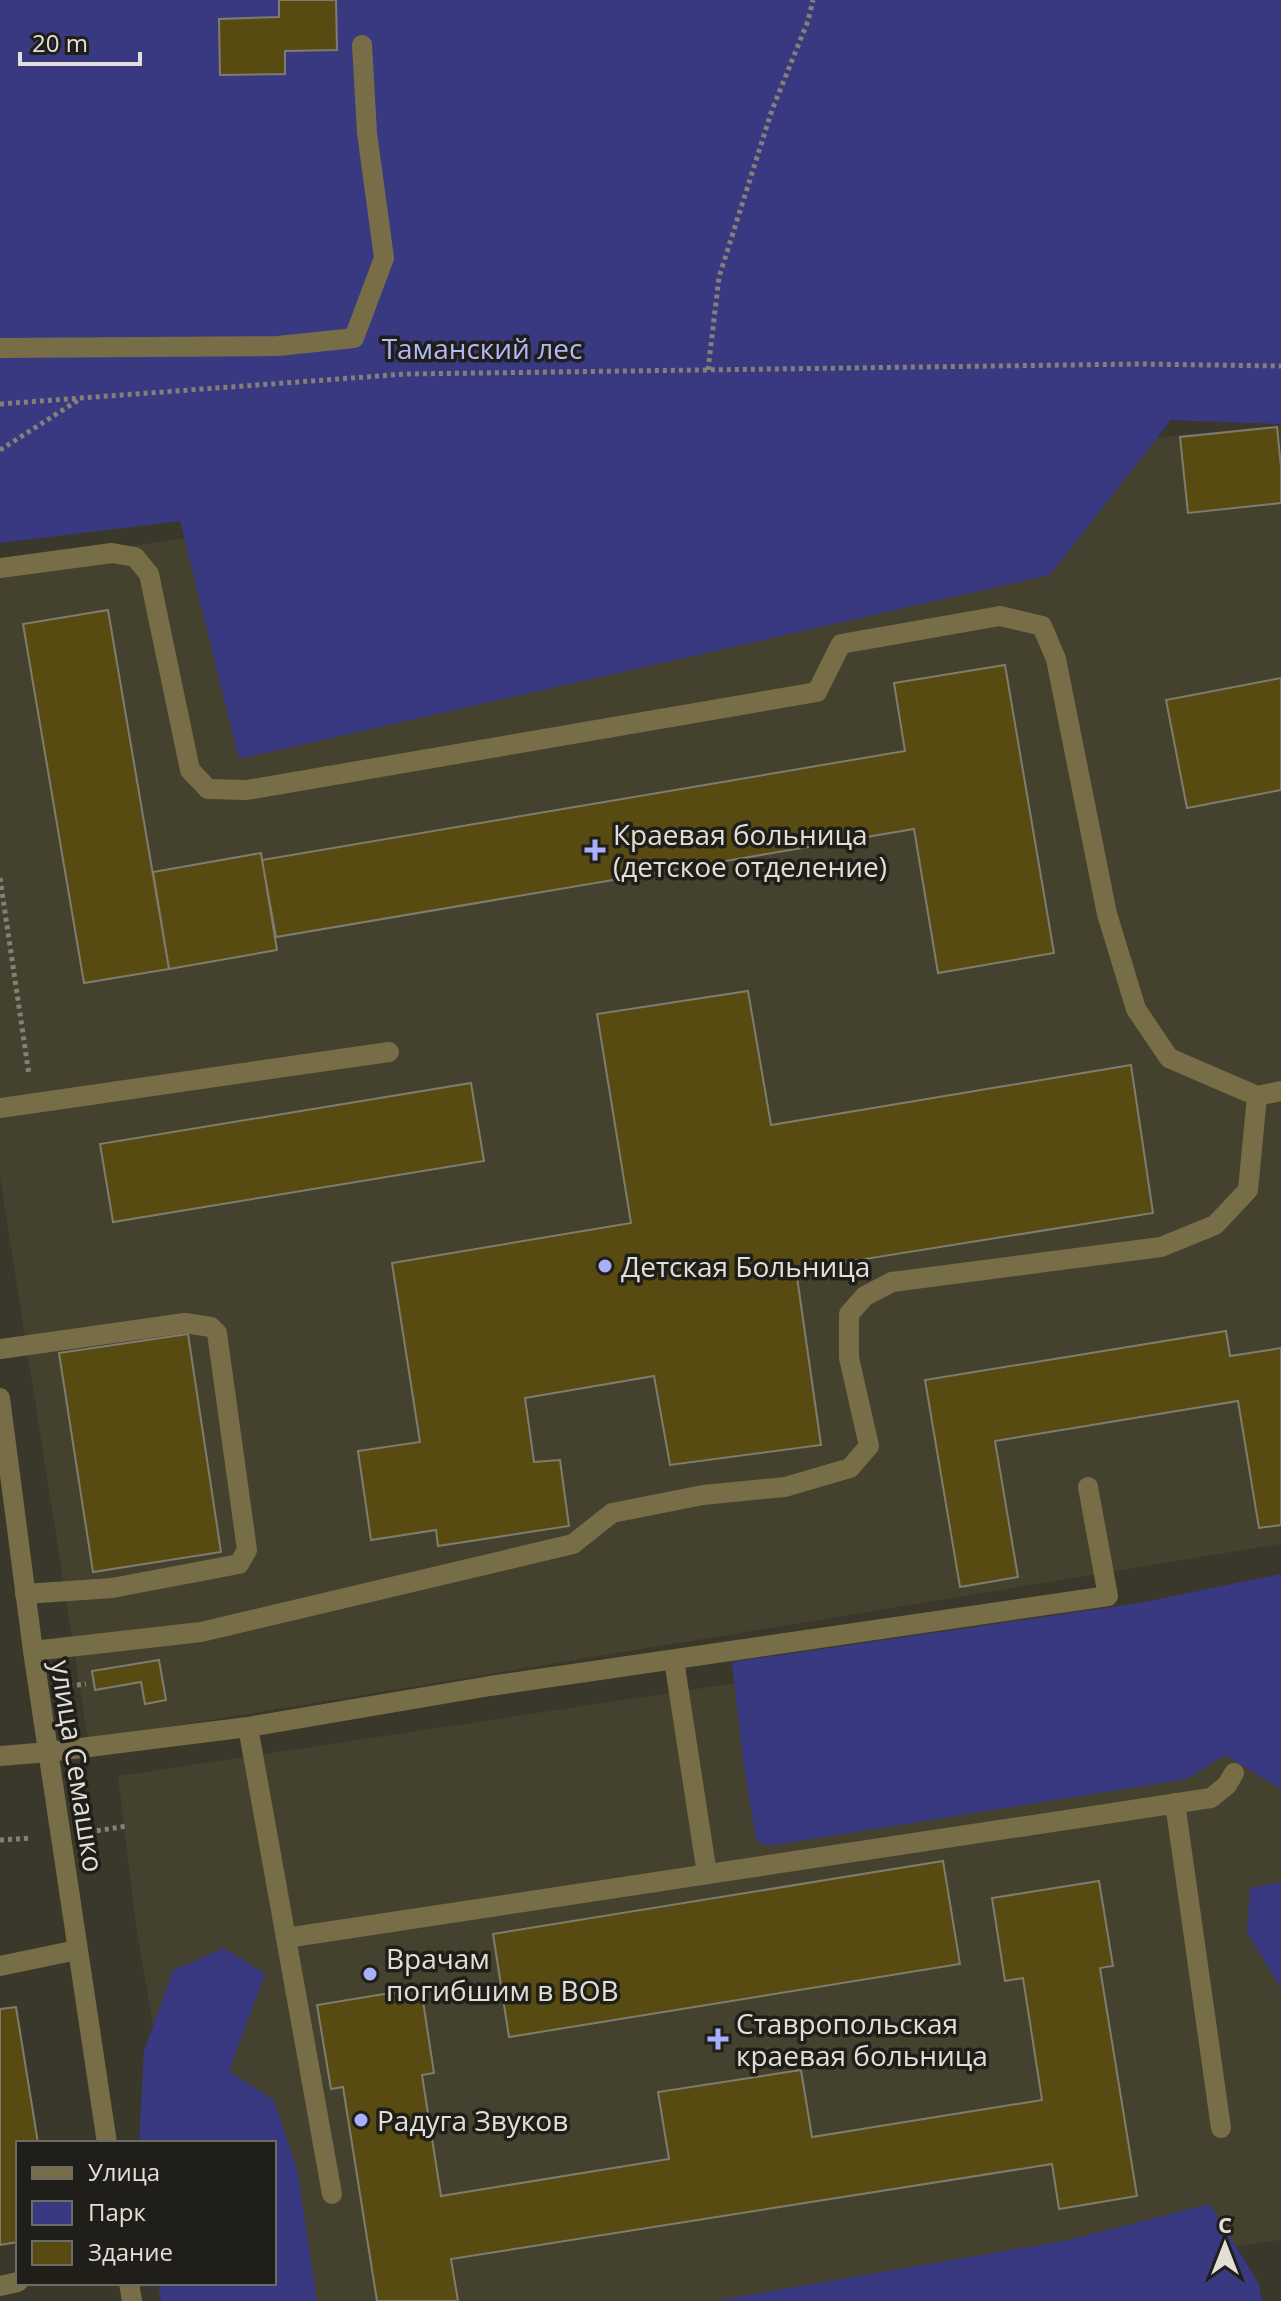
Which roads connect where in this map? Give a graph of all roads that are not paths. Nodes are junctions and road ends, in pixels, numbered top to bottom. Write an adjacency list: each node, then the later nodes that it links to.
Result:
1 (362, 45): 2 (street)
2 (0, 348)
3 (0, 568): 6 (street)
4 (389, 1052): 7 (street)
5 (1281, 1091): 6 (street)
6 (1257, 1096): 12 (street)
7 (0, 1108)
8 (0, 1349): 11 (street)
9 (0, 1398): 11 (street, улица Семашко)
10 (1088, 1487): 13 (street)
11 (25, 1594): 12 (street, улица Семашко)
12 (33, 1651): 15 (street, улица Семашко)
13 (674, 1660): 14 (street); 19 (street)
14 (248, 1727): 15 (street); 20 (street)
15 (49, 1752): 16 (street); 21 (street, улица Семашко)
16 (0, 1756)
17 (1234, 1773): 18 (street)
18 (1175, 1803): 19 (street); 23 (street)
19 (707, 1874): 20 (street)
20 (286, 1938): 25 (street)
21 (77, 1950): 22 (street); 24 (street, улица Семашко)
22 (0, 1966)
23 (1221, 2128)
24 (107, 2141)
25 (332, 2194)

